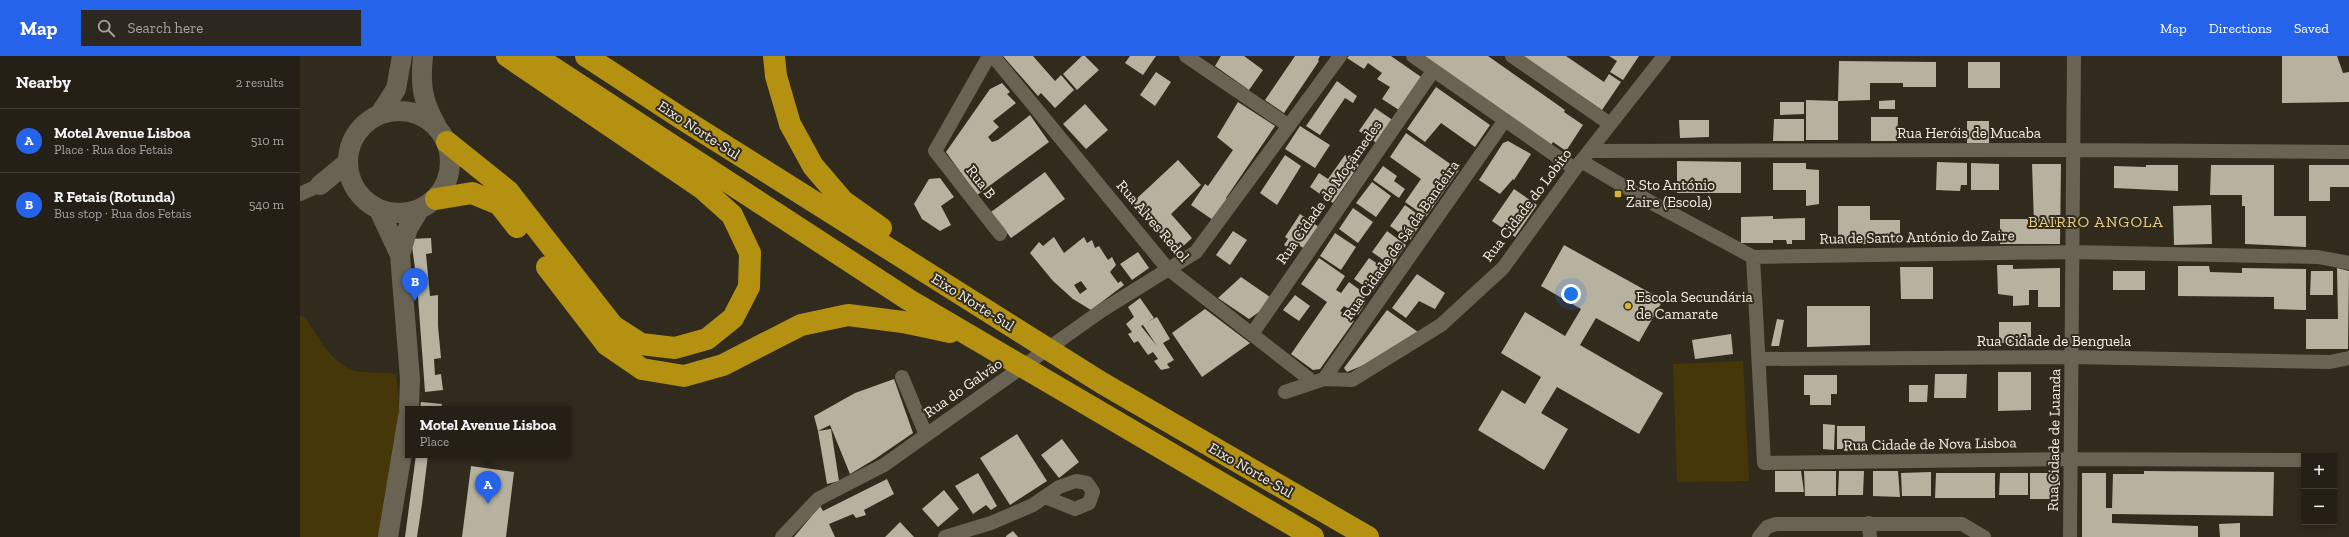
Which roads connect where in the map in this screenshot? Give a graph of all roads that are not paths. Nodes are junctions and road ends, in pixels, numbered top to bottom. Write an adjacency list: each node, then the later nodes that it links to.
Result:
1 (402, 56): 16 (street)
2 (424, 56): 20 (street)
3 (507, 56): 20 (highway)
4 (535, 56): 38 (highway, Eixo Norte-Sul)
5 (586, 56): 36 (highway, Eixo Norte-Sul)
6 (774, 56): 36 (highway)
7 (989, 56): 30 (street, Rua B)
8 (993, 56): 35 (street, Rua Alves Redol)
9 (1186, 56): 19 (street)
10 (1340, 56): 19 (street, Rua do Galvão)
11 (1413, 56): 15 (street, Rua de Santo António do Zaire)
12 (1512, 56): 18 (street)
13 (1664, 56): 18 (street, Rua Cidade do Lobito)
14 (2074, 56): 21 (street, Rua Cidade de Luanda)
15 (1434, 70): 17 (street, Rua de Santo António do Zaire); 37 (street, Rua Cidade de Moçâmedes)
16 (380, 114): 20 (street); 24 (street)
17 (1505, 120): 23 (street, Rua de Santo António do Zaire); 43 (street, Rua Cidade de Sá da Bandeira)
18 (1610, 124): 23 (street, Rua Cidade do Lobito)
19 (1289, 126): 35 (street, Rua do Galvão)
20 (442, 134): 28 (street)
21 (2074, 150): 22 (street, Rua Heróis de Mucaba); 23 (street, Rua Heróis de Mucaba); 31 (street, Rua Cidade de Luanda)
22 (2349, 152)
23 (1582, 160): 33 (street, Rua de Santo António do Zaire); 43 (street, Rua Cidade do Lobito)
24 (348, 162): 25 (street); 26 (street)
25 (352, 181): 26 (street); 29 (street)
26 (320, 185): 27 (street)
27 (300, 194)
28 (428, 204): 29 (street); 32 (street); 38 (highway)
29 (379, 210): 32 (street)
30 (1000, 234)
31 (2073, 252): 33 (street, Rua de Santo António do Zaire); 34 (street, Rua de Santo António do Zaire); 39 (street, Rua Cidade de Luanda)
32 (400, 255): 45 (street)
33 (1753, 257): 41 (street, Rua Cidade de Nova Lisboa)
34 (2349, 262)
35 (1167, 268): 37 (street, Rua Alves Redol); 47 (street, Rua do Galvão)
36 (926, 272): 56 (highway, Eixo Norte-Sul)
37 (1252, 334): 43 (street, Rua Alves Redol)
38 (967, 336): 55 (highway, Eixo Norte-Sul)
39 (2072, 357): 40 (street, Rua Cidade de Benguela); 41 (street, Rua Cidade de Benguela); 48 (street, Rua Cidade de Luanda)
40 (2349, 358)
41 (1759, 359): 48 (street, Rua Cidade de Nova Lisboa)
42 (902, 377): 47 (street)
43 (1318, 381): 44 (street, Rua Cidade do Lobito)
44 (1285, 392)
45 (409, 406)
46 (405, 435): 52 (street)
47 (926, 435): 53 (street, Rua do Galvão)
48 (2071, 459): 49 (street, Rua Cidade de Nova Lisboa); 60 (street, Rua Cidade de Luanda)
49 (2301, 460)
50 (1045, 497): 54 (street)
51 (1870, 523): 57 (street); 58 (street); 59 (street)
52 (388, 537)
53 (782, 537)
54 (944, 537)
55 (1313, 537)
56 (1368, 537)
57 (1760, 537)
58 (1870, 537)
59 (1984, 537)
60 (2070, 537)

